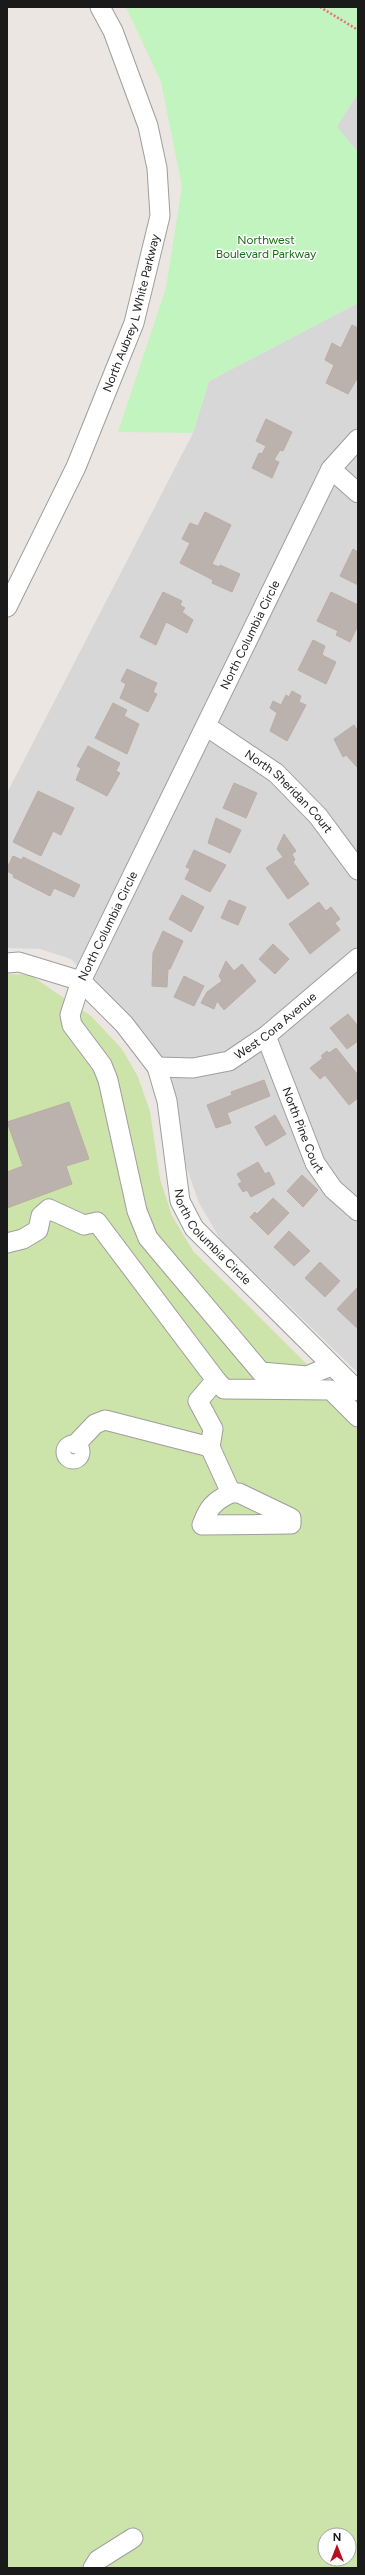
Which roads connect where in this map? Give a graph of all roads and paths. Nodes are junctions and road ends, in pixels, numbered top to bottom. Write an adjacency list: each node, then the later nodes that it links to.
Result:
1 (100, 7): 7 (street, North Aubrey L White Parkway)
2 (320, 7): 3 (path)
3 (358, 30)
4 (358, 439): 5 (street, North Columbia Circle)
5 (332, 469): 6 (street); 8 (street, North Columbia Circle)
6 (358, 493)
7 (7, 607)
8 (206, 726): 9 (street, North Sheridan Court); 12 (street, North Columbia Circle)
9 (358, 870)
10 (358, 958): 13 (street, West Cora Avenue)
11 (7, 963): 12 (street)
12 (81, 981): 14 (street, North Columbia Circle); 17 (street)
13 (266, 1036): 14 (street, West Cora Avenue); 15 (street, North Pine Court)
14 (157, 1067): 17 (street, North Columbia Circle)
15 (358, 1211)
16 (7, 1243): 18 (street)
17 (332, 1366): 19 (street, North Columbia Circle)
18 (216, 1380): 20 (street); 22 (street)
19 (358, 1391)
20 (358, 1417)
21 (76, 1444): 22 (street)
22 (210, 1447): 23 (street)
23 (231, 1493)
24 (133, 2538): 25 (street)
25 (93, 2568)

